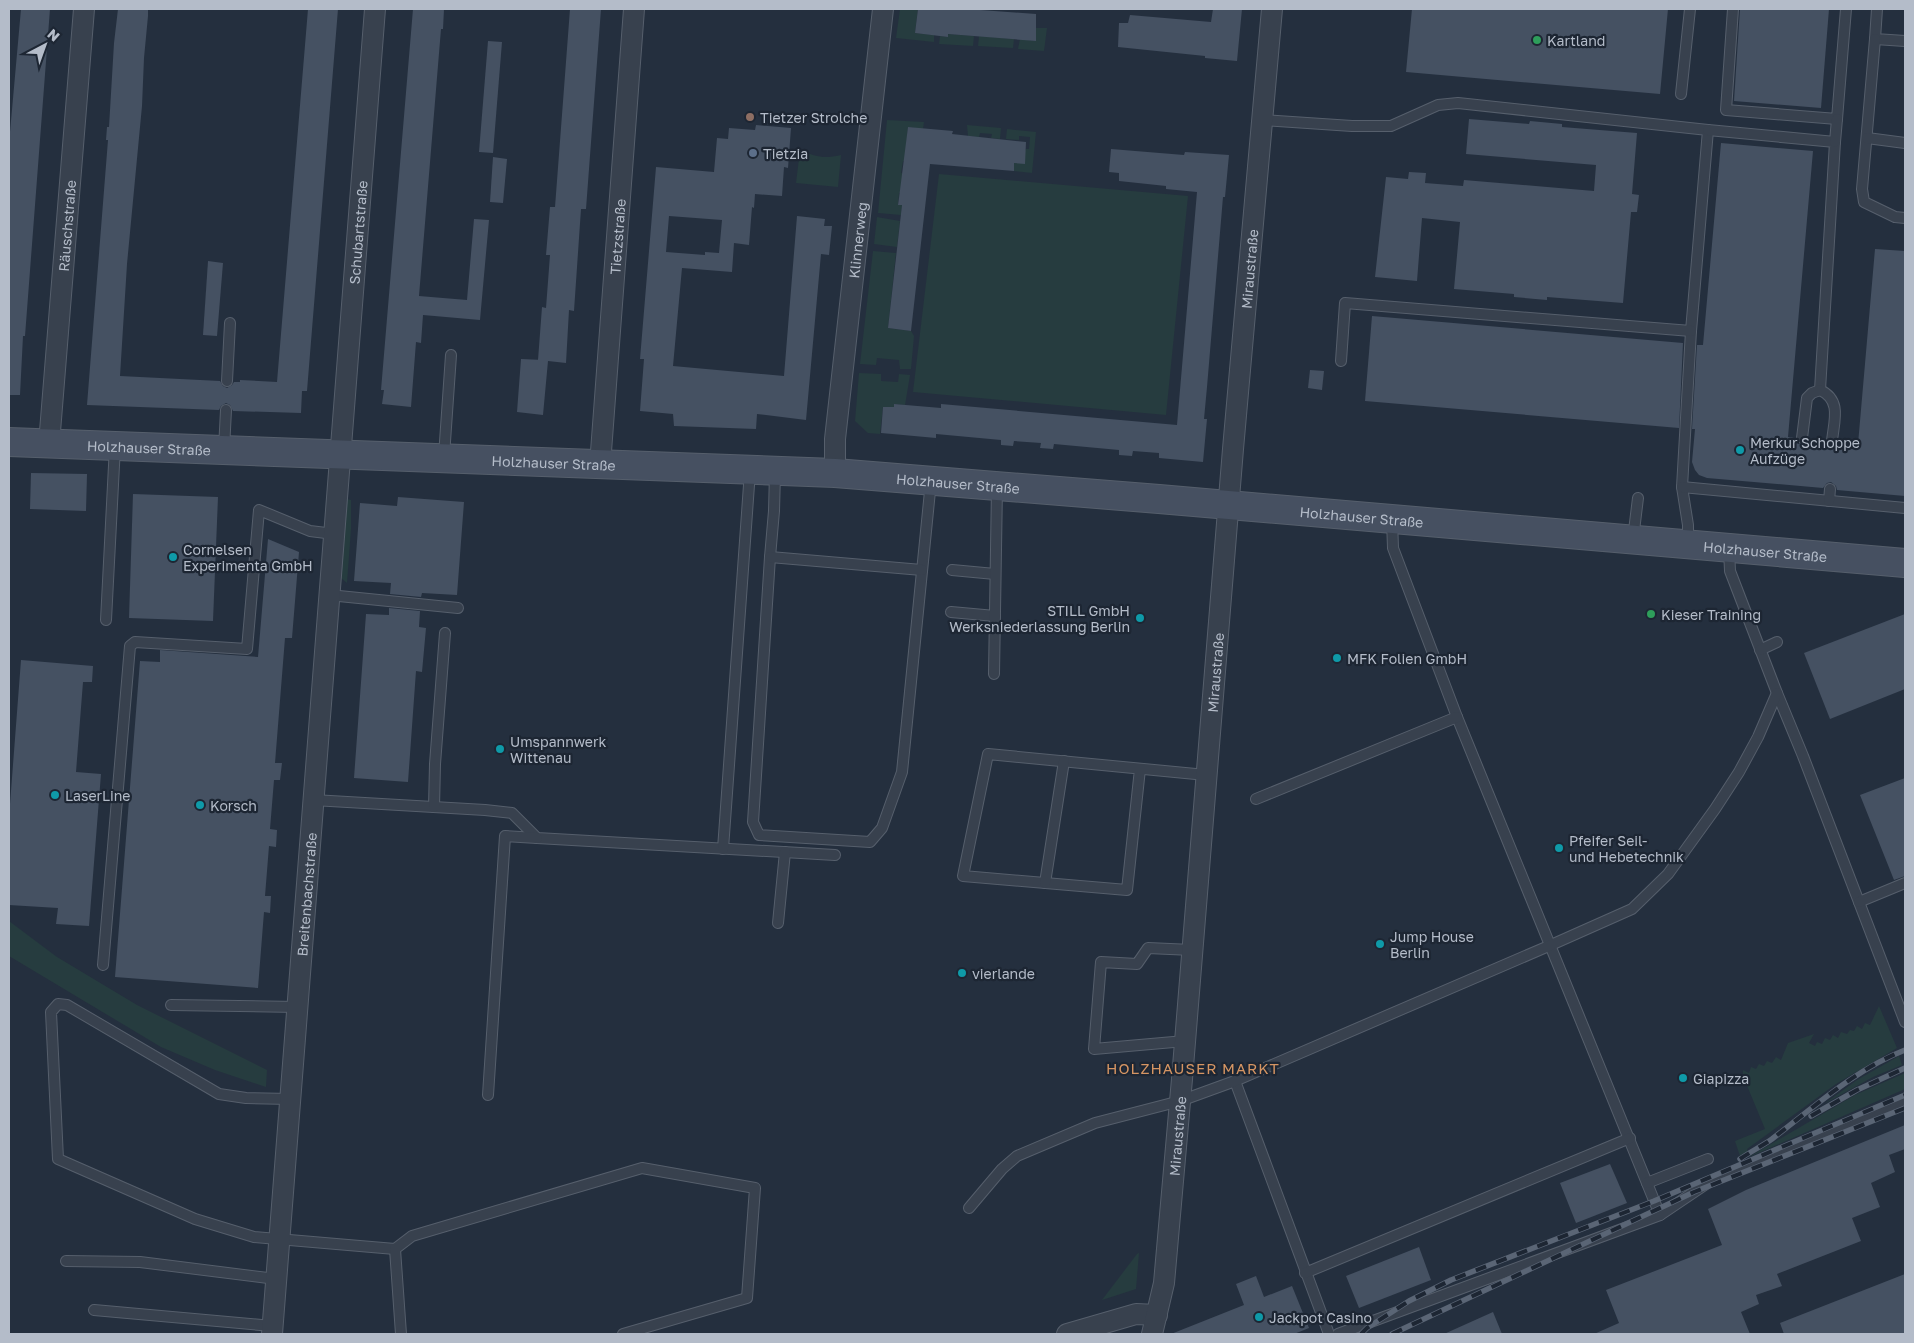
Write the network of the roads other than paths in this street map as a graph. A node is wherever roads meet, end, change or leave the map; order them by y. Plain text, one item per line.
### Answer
1 (84, 9) edge
2 (375, 9) edge
3 (634, 9) edge
4 (883, 9) edge
5 (1272, 9) edge
6 (1690, 9) edge
7 (1733, 9) edge
8 (1846, 9) edge
9 (1877, 9) edge
10 (1875, 40) junction
11 (1905, 41) edge
12 (1680, 94) dead end
13 (1836, 119) junction
14 (1263, 120) junction
15 (1708, 130) junction
16 (1867, 138) junction
17 (1835, 142) junction
18 (1905, 143) edge
19 (1905, 218) edge
20 (230, 323) dead end
21 (1691, 331) junction
22 (450, 355) dead end
23 (1341, 361) dead end
24 (227, 381) dead end
25 (1820, 390) junction
26 (226, 410) dead end
27 (1802, 438) dead end
28 (1832, 441) dead end
29 (9, 442) edge
30 (49, 444) junction
31 (115, 446) junction
32 (224, 450) junction
33 (340, 455) junction
34 (444, 459) junction
35 (600, 465) junction
36 (763, 471) junction
37 (835, 473) junction
38 (931, 480) junction
39 (998, 485) junction
40 (1799, 486) dead end
41 (1682, 487) junction
42 (1830, 489) dead end
43 (1638, 498) dead end
44 (1799, 498) junction
45 (1829, 500) junction
46 (1229, 505) junction
47 (1905, 508) edge
48 (1392, 519) junction
49 (334, 534) junction
50 (1633, 540) junction
51 (1688, 545) junction
52 (1729, 548) junction
53 (770, 557) junction
54 (1905, 563) edge
55 (922, 570) junction
56 (952, 570) dead end
57 (996, 574) junction
58 (329, 595) junction
59 (458, 608) dead end
60 (951, 612) dead end
61 (995, 616) junction
62 (106, 620) dead end
63 (445, 633) dead end
64 (1777, 642) dead end
65 (1760, 650) junction
66 (994, 674) dead end
67 (1777, 693) junction
68 (1457, 717) junction
69 (1064, 761) junction
70 (1140, 768) junction
71 (1206, 774) junction
72 (1256, 799) dead end
73 (313, 800) junction
74 (434, 806) junction
75 (537, 838) junction
76 (723, 849) junction
77 (785, 852) junction
78 (835, 855) dead end
79 (1045, 883) junction
80 (1905, 883) edge
81 (1859, 902) junction
82 (778, 923) dead end
83 (1551, 945) junction
84 (1192, 950) junction
85 (103, 965) dead end
86 (171, 1005) dead end
87 (297, 1007) junction
88 (1905, 1022) edge
89 (1185, 1041) junction
90 (1235, 1081) junction
91 (488, 1096) dead end
92 (290, 1099) junction
93 (1180, 1101) junction
94 (1905, 1101) edge
95 (1630, 1138) junction
96 (1708, 1159) dead end
97 (1647, 1183) junction
98 (969, 1208) dead end
99 (1660, 1215) junction
100 (279, 1241) junction
101 (395, 1249) junction
102 (66, 1261) dead end
103 (1305, 1273) junction
104 (276, 1279) junction
105 (94, 1310) dead end
106 (1157, 1314) junction
107 (272, 1330) edge
108 (401, 1334) edge
109 (623, 1334) edge
110 (1067, 1334) edge
111 (1152, 1334) edge
112 (1328, 1334) edge
113 (1338, 1334) edge

1 - 30 street, Räuschstraße
2 - 33 street, Schubartstraße
3 - 35 street, Tietzstraße
4 - 37 street, Klinnerweg
5 - 14 street, Miraustraße
6 - 12 lane
7 - 13 lane
8 - 13 lane
9 - 10 lane
10 - 11 lane
10 - 16 lane
13 - 17 lane
14 - 15 lane
14 - 46 street, Miraustraße
15 - 17 lane
15 - 21 lane
16 - 18 lane
16 - 19 lane
17 - 25 lane
20 - 24 lane
21 - 23 lane
21 - 41 lane
22 - 34 lane
25 - 27 lane
25 - 28 lane
26 - 32 lane
29 - 30 main road, Holzhauser Straße
30 - 31 main road, Holzhauser Straße
31 - 32 main road, Holzhauser Straße
31 - 62 lane
32 - 33 main road, Holzhauser Straße
33 - 34 main road, Holzhauser Straße
33 - 49 street, Breitenbachstraße
34 - 35 main road, Holzhauser Straße
35 - 36 main road, Holzhauser Straße
36 - 37 main road, Holzhauser Straße
36 - 53 lane
36 - 76 lane
37 - 38 main road, Holzhauser Straße
38 - 39 main road, Holzhauser Straße
38 - 55 lane
39 - 46 main road, Holzhauser Straße
39 - 57 lane
40 - 44 lane
41 - 44 lane
41 - 51 lane
42 - 45 lane
43 - 50 lane
44 - 45 lane
45 - 47 lane
46 - 48 main road, Holzhauser Straße
46 - 71 street, Miraustraße
48 - 50 main road, Holzhauser Straße
48 - 68 lane
49 - 58 street, Breitenbachstraße
49 - 85 lane
50 - 51 main road, Holzhauser Straße
51 - 52 main road, Holzhauser Straße
52 - 54 main road, Holzhauser Straße
52 - 65 lane
53 - 55 lane
53 - 55 lane
56 - 57 lane
57 - 61 lane
58 - 59 lane
58 - 73 street, Breitenbachstraße
60 - 61 lane
61 - 66 lane
63 - 74 lane
64 - 65 lane
65 - 67 lane
67 - 81 lane
67 - 83 lane
68 - 72 lane
68 - 83 lane
69 - 70 lane
69 - 79 lane
69 - 79 lane
70 - 71 lane
70 - 79 lane
71 - 84 street, Miraustraße
73 - 74 lane
73 - 87 street, Breitenbachstraße
74 - 75 lane
75 - 76 lane
75 - 91 lane
76 - 77 lane
77 - 78 lane
77 - 82 lane
80 - 81 lane
81 - 88 lane
83 - 90 lane
83 - 95 lane
84 - 89 street, Miraustraße
84 - 89 lane
86 - 87 lane
87 - 92 street, Breitenbachstraße
89 - 93 street, Miraustraße
90 - 93 lane
90 - 103 lane
92 - 100 street, Breitenbachstraße
92 - 100 lane
93 - 98 lane
93 - 106 street, Miraustraße
94 - 99 lane
95 - 97 lane
95 - 103 lane
96 - 97 lane
97 - 99 lane
99 - 113 lane
100 - 101 lane
100 - 104 street, Breitenbachstraße
101 - 108 lane
101 - 109 lane
102 - 104 lane
103 - 112 lane
104 - 107 street, Breitenbachstraße
105 - 107 lane
106 - 110 street
106 - 111 street, Miraustraße

